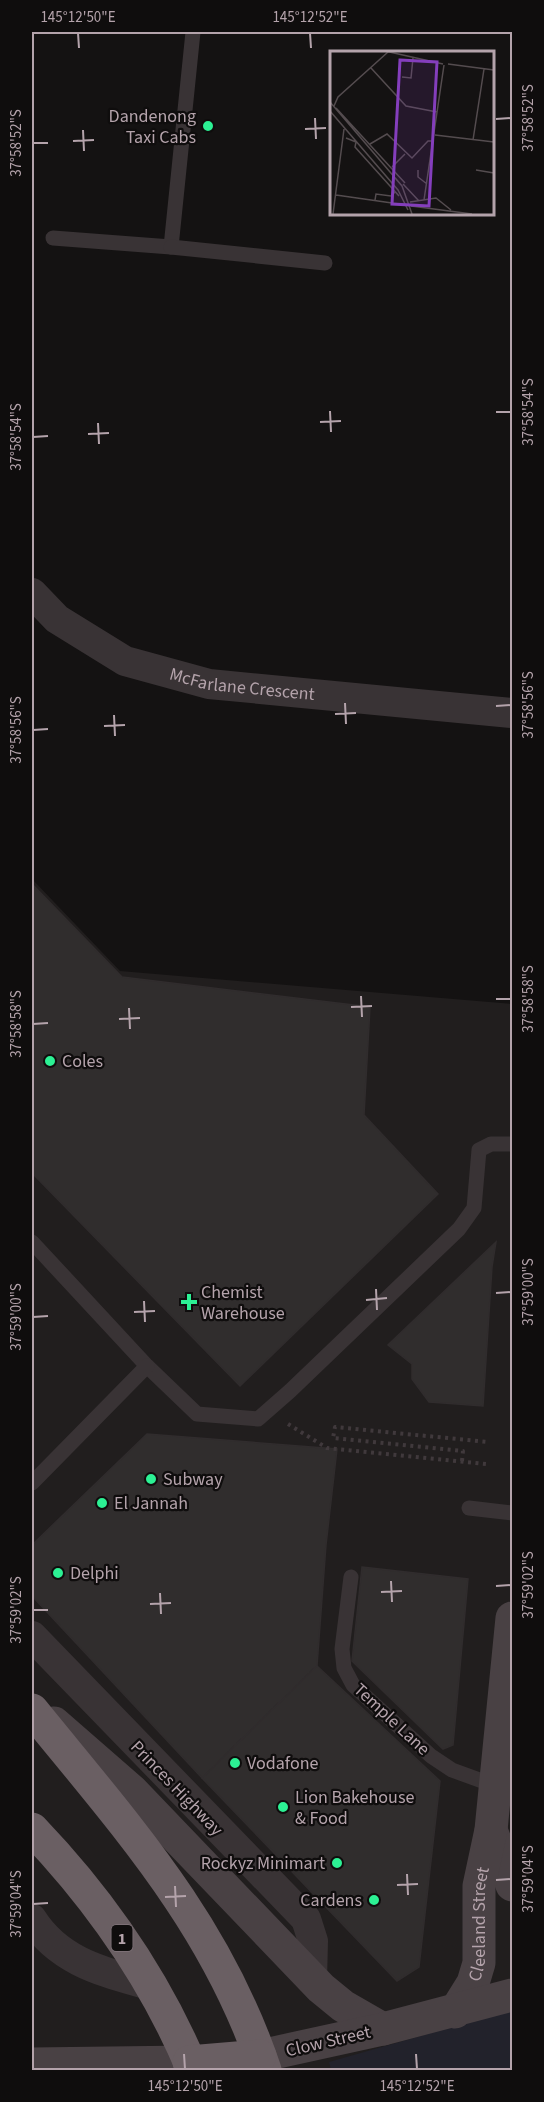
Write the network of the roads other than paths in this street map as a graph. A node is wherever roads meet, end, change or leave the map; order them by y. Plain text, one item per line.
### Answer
1 (193, 32) edge
2 (53, 238) dead end
3 (171, 248) junction
4 (325, 263) dead end
5 (32, 593) edge
6 (513, 713) edge
7 (513, 1144) edge
8 (32, 1242) edge
9 (147, 1366) junction
10 (32, 1483) edge
11 (469, 1508) dead end
12 (513, 1514) edge
13 (351, 1578) dead end
14 (513, 1618) edge
15 (32, 1636) edge
16 (32, 1705) edge
17 (32, 1710) edge
18 (496, 1786) junction
19 (32, 1829) edge
20 (491, 1830) junction
21 (513, 1885) edge
22 (33, 1923) edge
23 (312, 1980) junction
24 (152, 1986) junction
25 (513, 1995) edge
26 (455, 2012) junction
27 (383, 2029) junction
28 (262, 2063) edge
29 (32, 2064) edge
30 (191, 2066) edge

1 - 3 lane
2 - 3 lane
3 - 4 lane
5 - 6 street, McFarlane Crescent
7 - 9 lane
8 - 9 lane
9 - 10 lane
11 - 12 lane
13 - 18 lane, Temple Lane
14 - 18 main road, Cleeland Street
15 - 23 street, Princes Highway
16 - 23 main road
17 - 28 highway
18 - 20 main road, Cleeland Street
19 - 24 highway, 1
20 - 21 main road, Cleeland Street
20 - 26 main road, Cleeland Street
22 - 24 street
23 - 27 main road
24 - 30 highway, 1
25 - 26 main road, Clow Street
26 - 27 main road, Clow Street
27 - 28 main road, Clow Street
28 - 30 highway, Clow Street
29 - 30 main road, Clow Street

